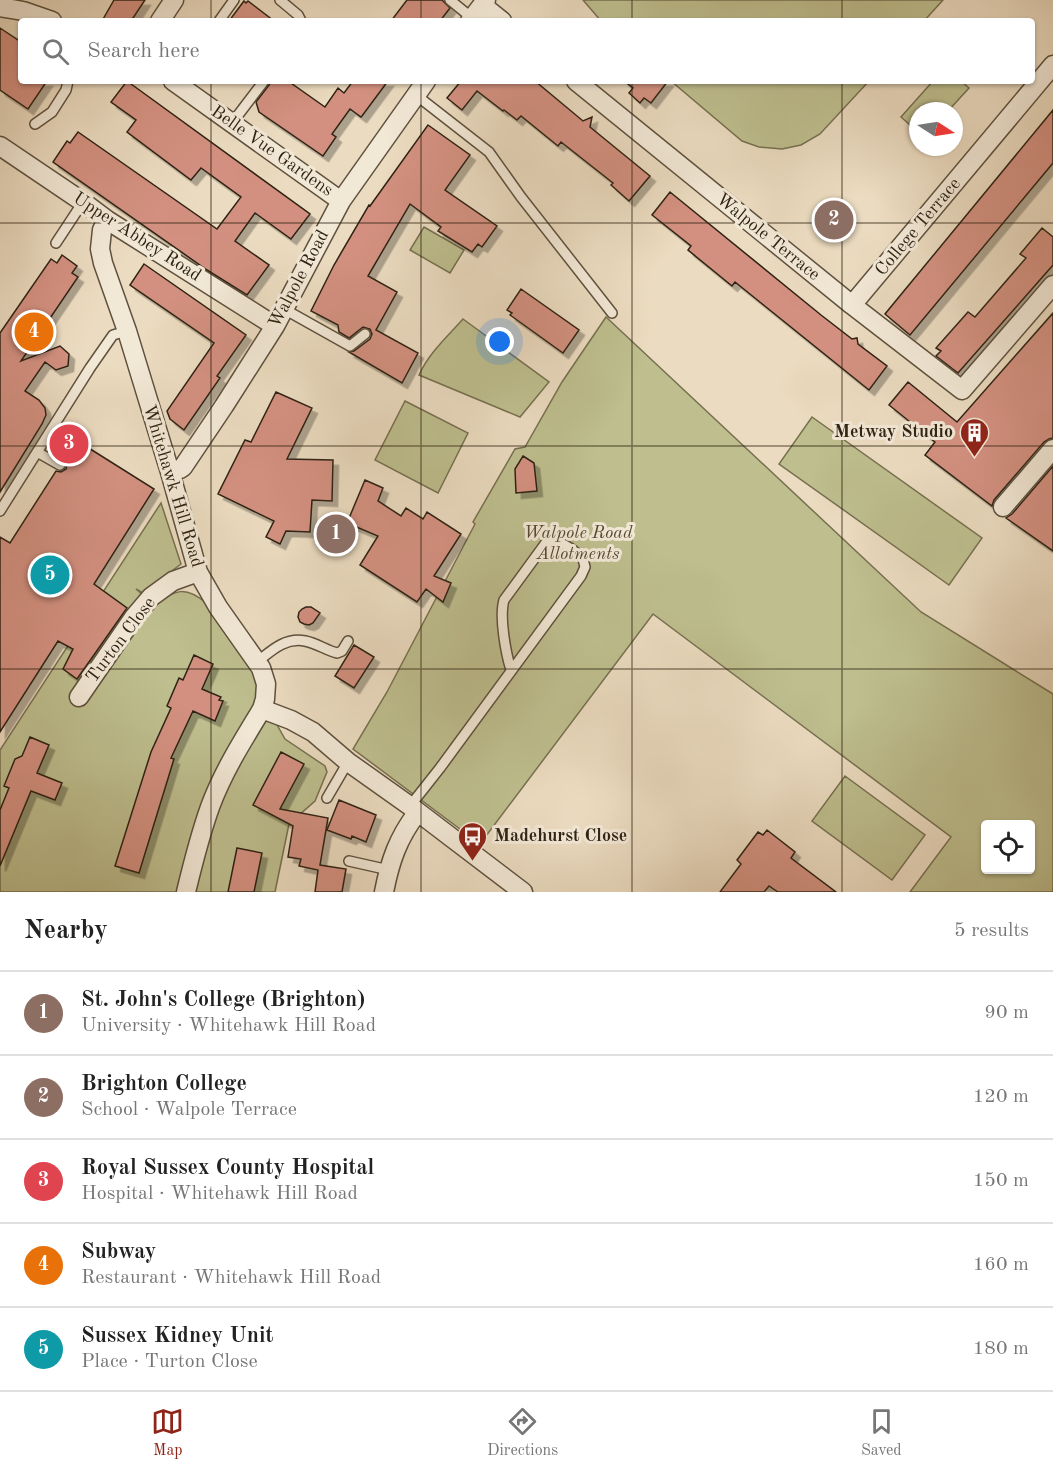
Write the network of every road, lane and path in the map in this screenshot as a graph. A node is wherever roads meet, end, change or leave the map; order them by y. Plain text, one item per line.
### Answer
1 (174, 0) edge
2 (234, 0) edge
3 (280, 0) edge
4 (450, 0) edge
5 (0, 7) edge
6 (477, 11) edge
7 (43, 18) edge
8 (162, 18) edge
9 (221, 18) edge
10 (299, 18) edge
11 (494, 18) edge
12 (1053, 65) edge
13 (67, 84) edge
14 (178, 84) edge
15 (262, 84) edge
16 (580, 84) edge
17 (421, 88) edge
18 (232, 123) junction
19 (35, 124) dead end
20 (0, 146) edge
21 (341, 201) junction
22 (83, 202) junction
23 (107, 220) junction
24 (56, 243) dead end
25 (1053, 285) edge
26 (852, 305) junction
27 (284, 309) junction
28 (612, 313) dead end
29 (274, 326) junction
30 (127, 331) junction
31 (365, 334) dead end
32 (78, 388) junction
33 (87, 395) dead end
34 (1053, 449) edge
35 (37, 452) junction
36 (60, 465) dead end
37 (170, 472) junction
38 (1003, 507) dead end
39 (0, 511) edge
40 (198, 572) junction
41 (348, 641) dead end
42 (257, 662) junction
43 (512, 670) junction
44 (79, 697) dead end
45 (262, 709) junction
46 (348, 762) junction
47 (327, 798) dead end
48 (414, 810) junction
49 (349, 861) dead end
50 (389, 870) junction
51 (186, 892) edge
52 (384, 892) edge
53 (523, 892) edge

1 - 8 street
2 - 9 lane
3 - 10 lane
4 - 6 lane
5 - 7 street
6 - 11 street
12 - 26 street, College Terrace
13 - 19 lane
14 - 18 street, Belle Vue Gardens
15 - 18 lane
16 - 26 street, Walpole Terrace
17 - 21 street, Walpole Road
17 - 28 lane
18 - 21 street, Belle Vue Gardens
20 - 22 street, Upper Abbey Road
21 - 27 street, Walpole Road
22 - 23 street, Upper Abbey Road
22 - 24 lane
23 - 29 street, Upper Abbey Road
23 - 30 street, Whitehawk Hill Road
25 - 26 street, Walpole Terrace
27 - 29 street, Walpole Road
27 - 31 lane
29 - 37 street, Walpole Road
30 - 32 lane
30 - 37 street, Whitehawk Hill Road
32 - 33 lane
32 - 35 lane
34 - 38 street
35 - 36 lane
35 - 39 lane
37 - 40 street, Whitehawk Hill Road
40 - 42 street, Whitehawk Hill Road
40 - 44 street, Turton Close
41 - 42 lane
42 - 45 street, Whitehawk Hill Road
43 - 43 lane
43 - 48 lane
45 - 46 street
45 - 51 street
46 - 47 lane
46 - 48 street
48 - 50 street
48 - 53 street
49 - 50 lane
50 - 52 street

